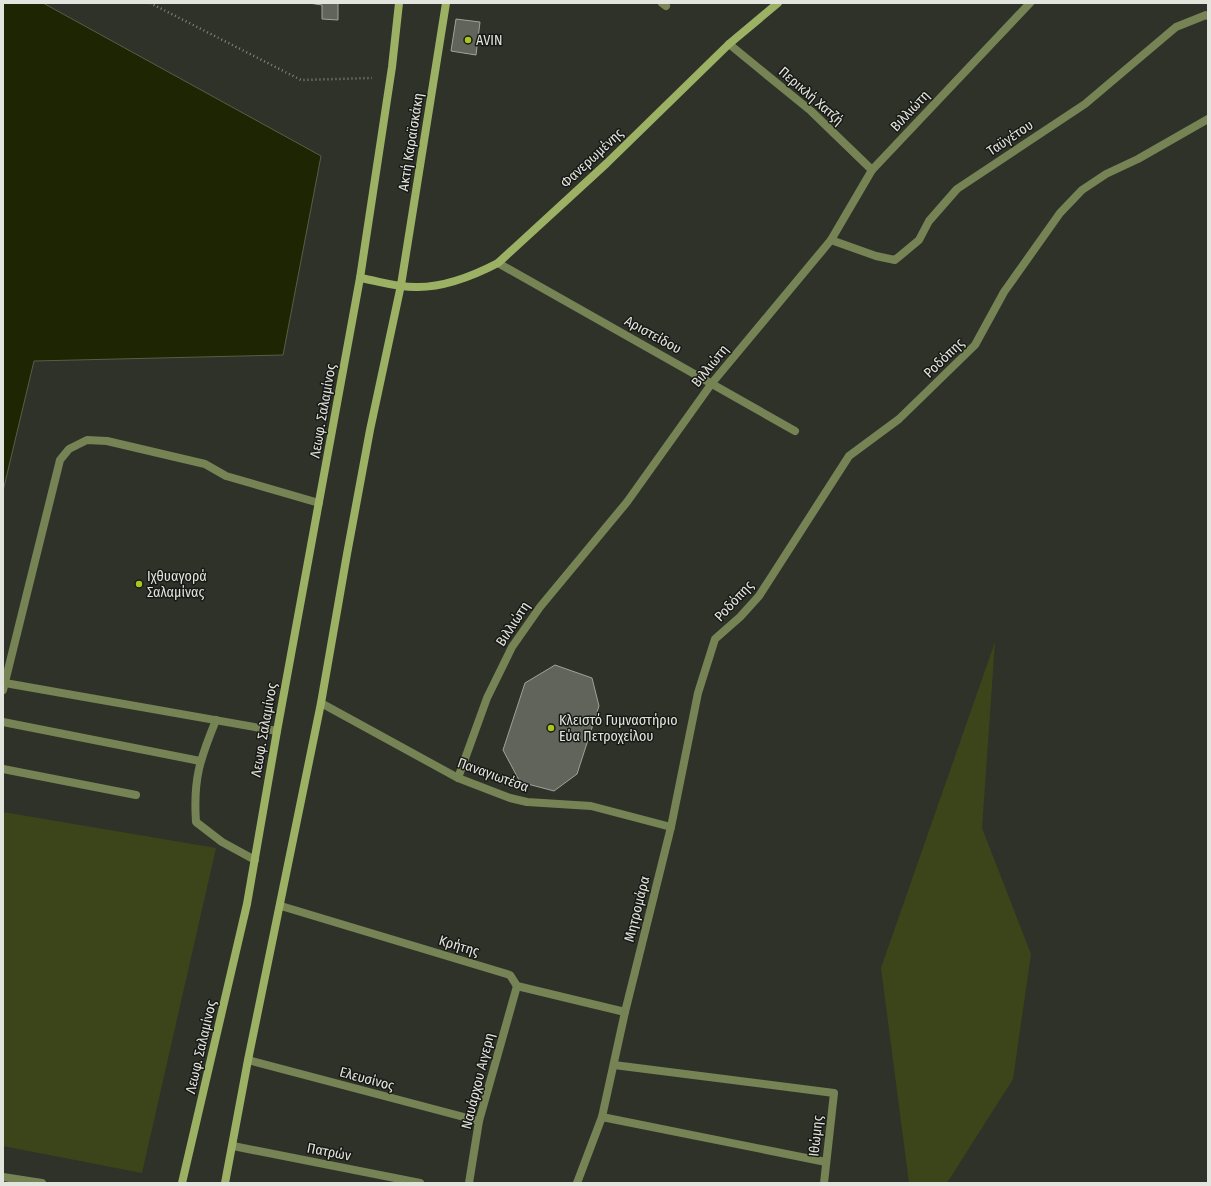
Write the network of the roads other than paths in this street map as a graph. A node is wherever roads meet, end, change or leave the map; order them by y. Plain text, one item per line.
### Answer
1 (399, 3) edge
2 (446, 3) edge
3 (778, 3) edge
4 (1030, 3) edge
5 (1208, 16) edge
6 (729, 44) junction
7 (1208, 119) edge
8 (872, 170) junction
9 (831, 240) junction
10 (498, 263) junction
11 (360, 278) junction
12 (401, 285) junction
13 (712, 383) junction
14 (795, 431) dead end
15 (319, 503) junction
16 (715, 639) joint
17 (4, 686) edge
18 (321, 703) junction
19 (216, 720) junction
20 (3, 722) edge
21 (277, 731) junction
22 (200, 761) junction
23 (3, 769) edge
24 (458, 778) junction
25 (136, 795) dead end
26 (671, 827) junction
27 (255, 860) junction
28 (281, 906) junction
29 (516, 986) junction
30 (625, 1012) junction
31 (248, 1060) junction
32 (614, 1065) junction
33 (602, 1118) junction
34 (480, 1121) junction
35 (233, 1146) junction
36 (826, 1162) junction
37 (3, 1177) edge
38 (42, 1183) edge
39 (182, 1183) edge
40 (226, 1183) edge
41 (420, 1183) edge
42 (469, 1183) edge
43 (577, 1183) edge
44 (824, 1183) edge

1 - 11 main road
2 - 12 main road, Ακτή Καραϊσκάκη
3 - 6 main road, Φανερωμένης
4 - 8 street, Βιλλιώτη
5 - 9 street, Ταϋγέτου
6 - 8 street, Περικλή Χατζή
6 - 10 main road, Φανερωμένης
7 - 16 street, Ροδόπης
8 - 9 street, Βιλλιώτη
9 - 13 street, Βιλλιώτη
10 - 12 main road, Φανερωμένης
10 - 13 street, Αριστείδου
11 - 12 main road, Φανερωμένης
11 - 15 main road, Λεωφ. Σαλαμίνος
12 - 18 main road
13 - 14 street, Αριστείδου
13 - 24 street, Βιλλιώτη
15 - 17 street
15 - 21 main road, Λεωφ. Σαλαμίνος
16 - 26 street, Μητρομάρα
17 - 19 street
18 - 24 street, Παναγιωτέσα
18 - 28 main road
19 - 21 street
19 - 22 street
20 - 22 street
21 - 27 main road, Λεωφ. Σαλαμίνος
22 - 27 street
23 - 25 street
24 - 26 street, Παναγιωτέσα
26 - 30 street, Μητρομάρα
27 - 39 main road, Λεωφ. Σαλαμίνος
28 - 29 street, Κρήτης
28 - 31 main road
29 - 30 street
29 - 34 street, Ναυάρχου Αιγερη
30 - 32 street, Μητρομάρα
31 - 34 street, Ελευσίνος
31 - 35 main road
32 - 33 street, Μητρομάρα
32 - 36 street, Ιθώμης
33 - 36 street
33 - 43 street, Μητρομάρα
34 - 42 street, Ναυάρχου Αιγερη
35 - 40 main road
35 - 41 street, Πατρών
36 - 44 street, Ιθώμης
37 - 38 street

